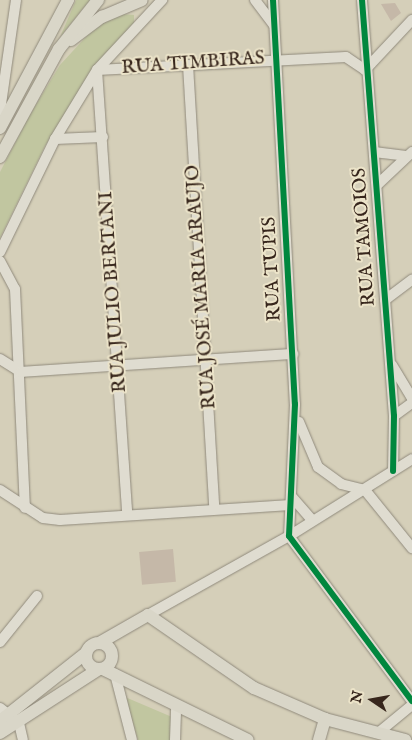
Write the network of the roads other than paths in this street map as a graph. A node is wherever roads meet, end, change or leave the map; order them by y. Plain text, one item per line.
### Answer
1 (68, 0) edge
2 (98, 0) edge
3 (142, 0) edge
4 (162, 0) edge
5 (255, 0) edge
6 (273, 0) edge
7 (362, 0) edge
8 (16, 1) edge
9 (412, 20) edge
10 (274, 25) junction
11 (59, 49) junction
12 (276, 58) junction
13 (188, 65) junction
14 (97, 70) junction
15 (365, 70) junction
16 (0, 111) edge
17 (0, 128) edge
18 (103, 137) junction
19 (55, 138) junction
20 (374, 152) junction
21 (409, 154) edge
22 (0, 157) edge
23 (377, 185) junction
24 (0, 252) edge
25 (0, 261) edge
26 (412, 280) edge
27 (385, 300) junction
28 (293, 354) junction
29 (0, 359) edge
30 (390, 360) junction
31 (207, 361) junction
32 (121, 366) junction
33 (21, 372) junction
34 (412, 398) edge
35 (412, 403) edge
36 (296, 404) junction
37 (394, 416) junction
38 (294, 450) junction
39 (308, 452) junction
40 (412, 459) edge
41 (393, 471) junction
42 (0, 490) edge
43 (365, 490) junction
44 (291, 501) junction
45 (25, 508) junction
46 (214, 508) junction
47 (127, 514) junction
48 (312, 520) junction
49 (289, 536) junction
50 (412, 548) edge
51 (37, 596) dead end
52 (148, 615) junction
53 (123, 629) junction
54 (0, 642) edge
55 (101, 642) junction
56 (86, 653) junction
57 (112, 657) junction
58 (106, 671) junction
59 (136, 683) junction
60 (412, 703) edge
61 (176, 705) junction
62 (2, 714) edge
63 (325, 718) junction
64 (19, 723) junction
65 (0, 733) edge
66 (378, 733) junction
67 (23, 740) edge
68 (132, 740) edge
69 (175, 740) edge
70 (248, 740) edge
71 (319, 740) edge
72 (405, 740) edge

1 - 17 main road
2 - 11 main road
3 - 11 main road
4 - 14 street
5 - 10 street
6 - 10 street, RUA TUPIS
7 - 15 street, RUA TAMOIOS
8 - 16 street
9 - 15 street
10 - 12 street, RUA TUPIS
11 - 22 main road
12 - 13 street, RUA TIMBIRAS
12 - 15 street, RUA TIMBIRAS
12 - 28 street, RUA TUPIS
13 - 14 street, RUA TIMBIRAS
13 - 31 street, RUA JOSÉ MARIA ARAUJO
14 - 18 street, RUA JULIO BERTANI
14 - 19 street
15 - 20 street, RUA TAMOIOS
18 - 19 street
18 - 32 street, RUA JULIO BERTANI
19 - 24 street
20 - 21 street
20 - 23 street, RUA TAMOIOS
21 - 23 street
23 - 27 street, RUA TAMOIOS
25 - 33 street
26 - 27 street
27 - 30 street, RUA TAMOIOS
28 - 31 street
28 - 36 street, RUA TUPIS
29 - 33 street
30 - 34 street, RUA TAMOIOS
30 - 37 street, RUA TAMOIOS
31 - 32 street
31 - 46 street, RUA JOSÉ MARIA ARAUJO
32 - 33 street
32 - 47 street, RUA JULIO BERTANI
33 - 45 street
35 - 37 street
36 - 38 street, RUA TUPIS
36 - 39 street, RUA TUPIS
37 - 41 street, RUA TAMOIOS
38 - 39 street
38 - 44 street, RUA TUPIS
39 - 43 street, RUA TUPIS
40 - 41 street
41 - 43 street
42 - 45 street
43 - 48 street
43 - 50 street
44 - 46 street
44 - 48 street
44 - 49 street, RUA TUPIS
45 - 47 street
46 - 47 street
48 - 49 street
49 - 52 street
49 - 60 street
51 - 54 street
52 - 53 main road
52 - 63 main road
53 - 55 main road
53 - 57 main road
55 - 56 main road
55 - 57 main road
56 - 58 main road
56 - 62 main road
57 - 58 main road
57 - 59 main road
58 - 59 main road
58 - 64 main road
58 - 68 street
59 - 61 main road
60 - 66 street
61 - 69 street
61 - 70 main road
62 - 64 street
63 - 66 main road
63 - 71 main road
64 - 65 main road
64 - 67 street
66 - 72 main road

